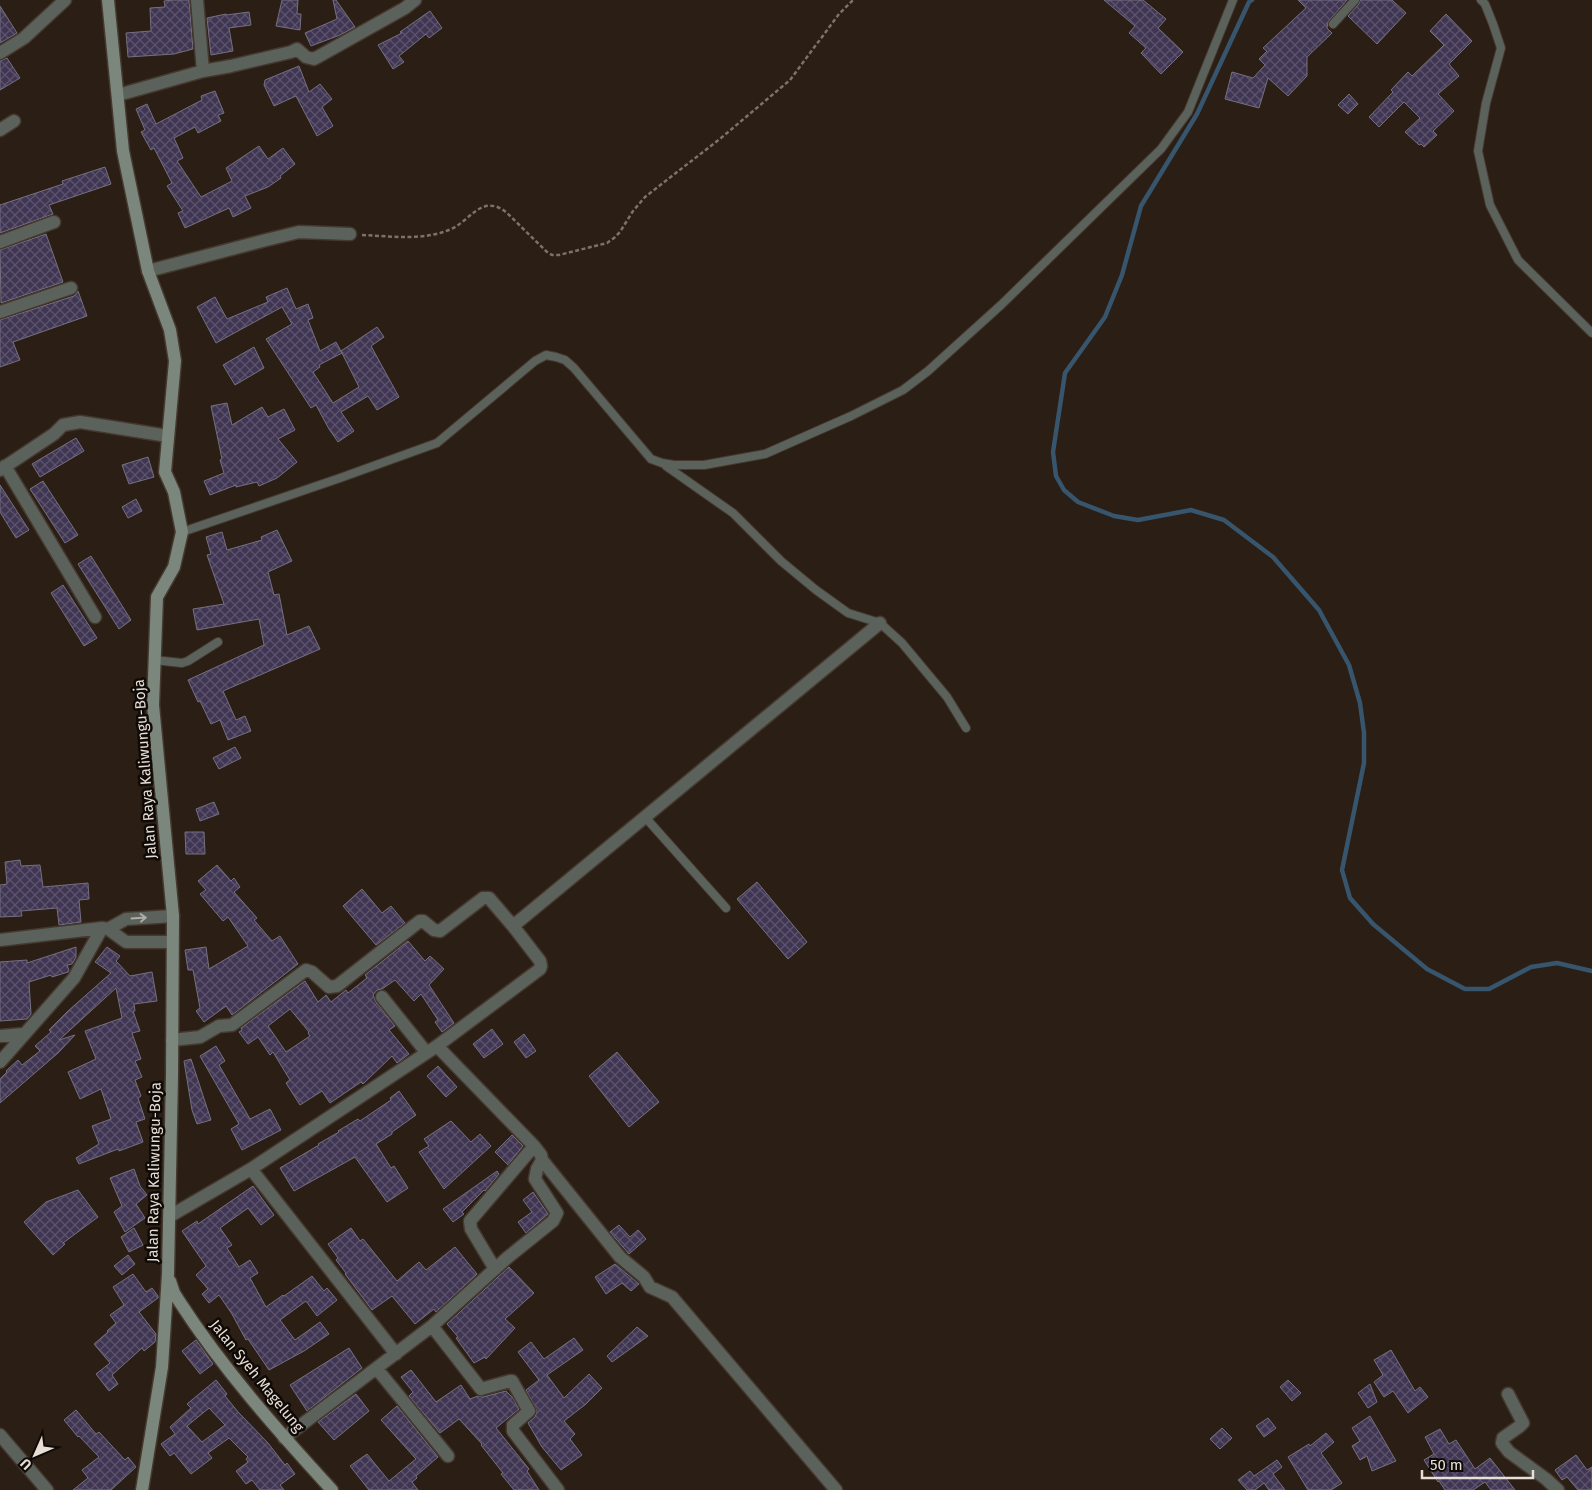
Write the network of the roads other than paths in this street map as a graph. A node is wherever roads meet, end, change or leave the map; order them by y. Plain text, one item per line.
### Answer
1 (65, 0) edge
2 (108, 0) edge
3 (197, 0) edge
4 (415, 0) edge
5 (1233, 0) edge
6 (1355, 0) edge
7 (1481, 0) edge
8 (1333, 24) dead end
9 (0, 53) edge
10 (203, 71) junction
11 (118, 95) junction
12 (14, 121) dead end
13 (0, 130) edge
14 (54, 222) dead end
15 (350, 234) road end
16 (0, 242) edge
17 (148, 271) junction
18 (71, 288) dead end
19 (0, 312) edge
20 (1592, 333) edge
21 (168, 436) junction
22 (662, 463) junction
23 (3, 468) edge
24 (182, 532) junction
25 (96, 617) dead end
26 (880, 623) junction
27 (218, 642) dead end
28 (154, 660) junction
29 (966, 728) dead end
30 (646, 817) junction
31 (726, 908) dead end
32 (173, 916) junction
33 (513, 926) junction
34 (105, 929) junction
35 (0, 940) edge
36 (172, 942) junction
37 (382, 997) dead end
38 (23, 1034) junction
39 (0, 1036) edge
40 (172, 1040) junction
41 (431, 1049) junction
42 (0, 1062) edge
43 (534, 1146) junction
44 (542, 1160) junction
45 (251, 1169) junction
46 (170, 1216) junction
47 (495, 1269) junction
48 (168, 1274) junction
49 (432, 1326) junction
50 (396, 1354) junction
51 (377, 1369) junction
52 (1508, 1394) dead end
53 (0, 1435) edge
54 (284, 1438) junction
55 (448, 1456) dead end
56 (47, 1490) edge
57 (142, 1490) edge
58 (332, 1490) edge
59 (558, 1490) edge
60 (836, 1490) edge
61 (1558, 1490) edge

1 - 9 street
2 - 11 main road, Jalan Raya Kaliwungu-Boja
3 - 10 street
4 - 10 street
5 - 22 lane
6 - 8 lane
7 - 20 lane
10 - 11 street
11 - 17 main road, Jalan Raya Kaliwungu-Boja
12 - 13 street
14 - 16 street
15 - 17 street
17 - 21 main road, Jalan Raya Kaliwungu-Boja
18 - 19 street
21 - 23 street
21 - 24 main road, Jalan Raya Kaliwungu-Boja
22 - 24 lane
22 - 26 lane
23 - 25 street
24 - 28 main road, Jalan Raya Kaliwungu-Boja
26 - 29 lane
26 - 30 street
27 - 28 lane
28 - 32 main road, Jalan Raya Kaliwungu-Boja
30 - 31 lane
30 - 33 street
34 -> 32 street
32 - 36 main road, Jalan Raya Kaliwungu-Boja
33 - 40 street
33 - 41 street
34 - 35 street
34 - 36 street
34 - 38 street
36 - 40 main road, Jalan Raya Kaliwungu-Boja
37 - 41 street
38 - 39 street
38 - 42 street
40 - 46 main road, Jalan Raya Kaliwungu-Boja
41 - 43 street
41 - 45 street
43 - 44 street
43 - 47 street
44 - 47 street
44 - 60 street
45 - 46 street
45 - 50 street
46 - 48 main road, Jalan Raya Kaliwungu-Boja
47 - 49 street
48 - 54 main road, Jalan Syeh Magelung
48 - 57 main road, Jalan Raya Kaliwungu-Boja
49 - 50 street
49 - 59 street
50 - 51 street
51 - 54 street
51 - 55 street
52 - 61 street
53 - 56 street
54 - 58 main road, Jalan Syeh Magelung

